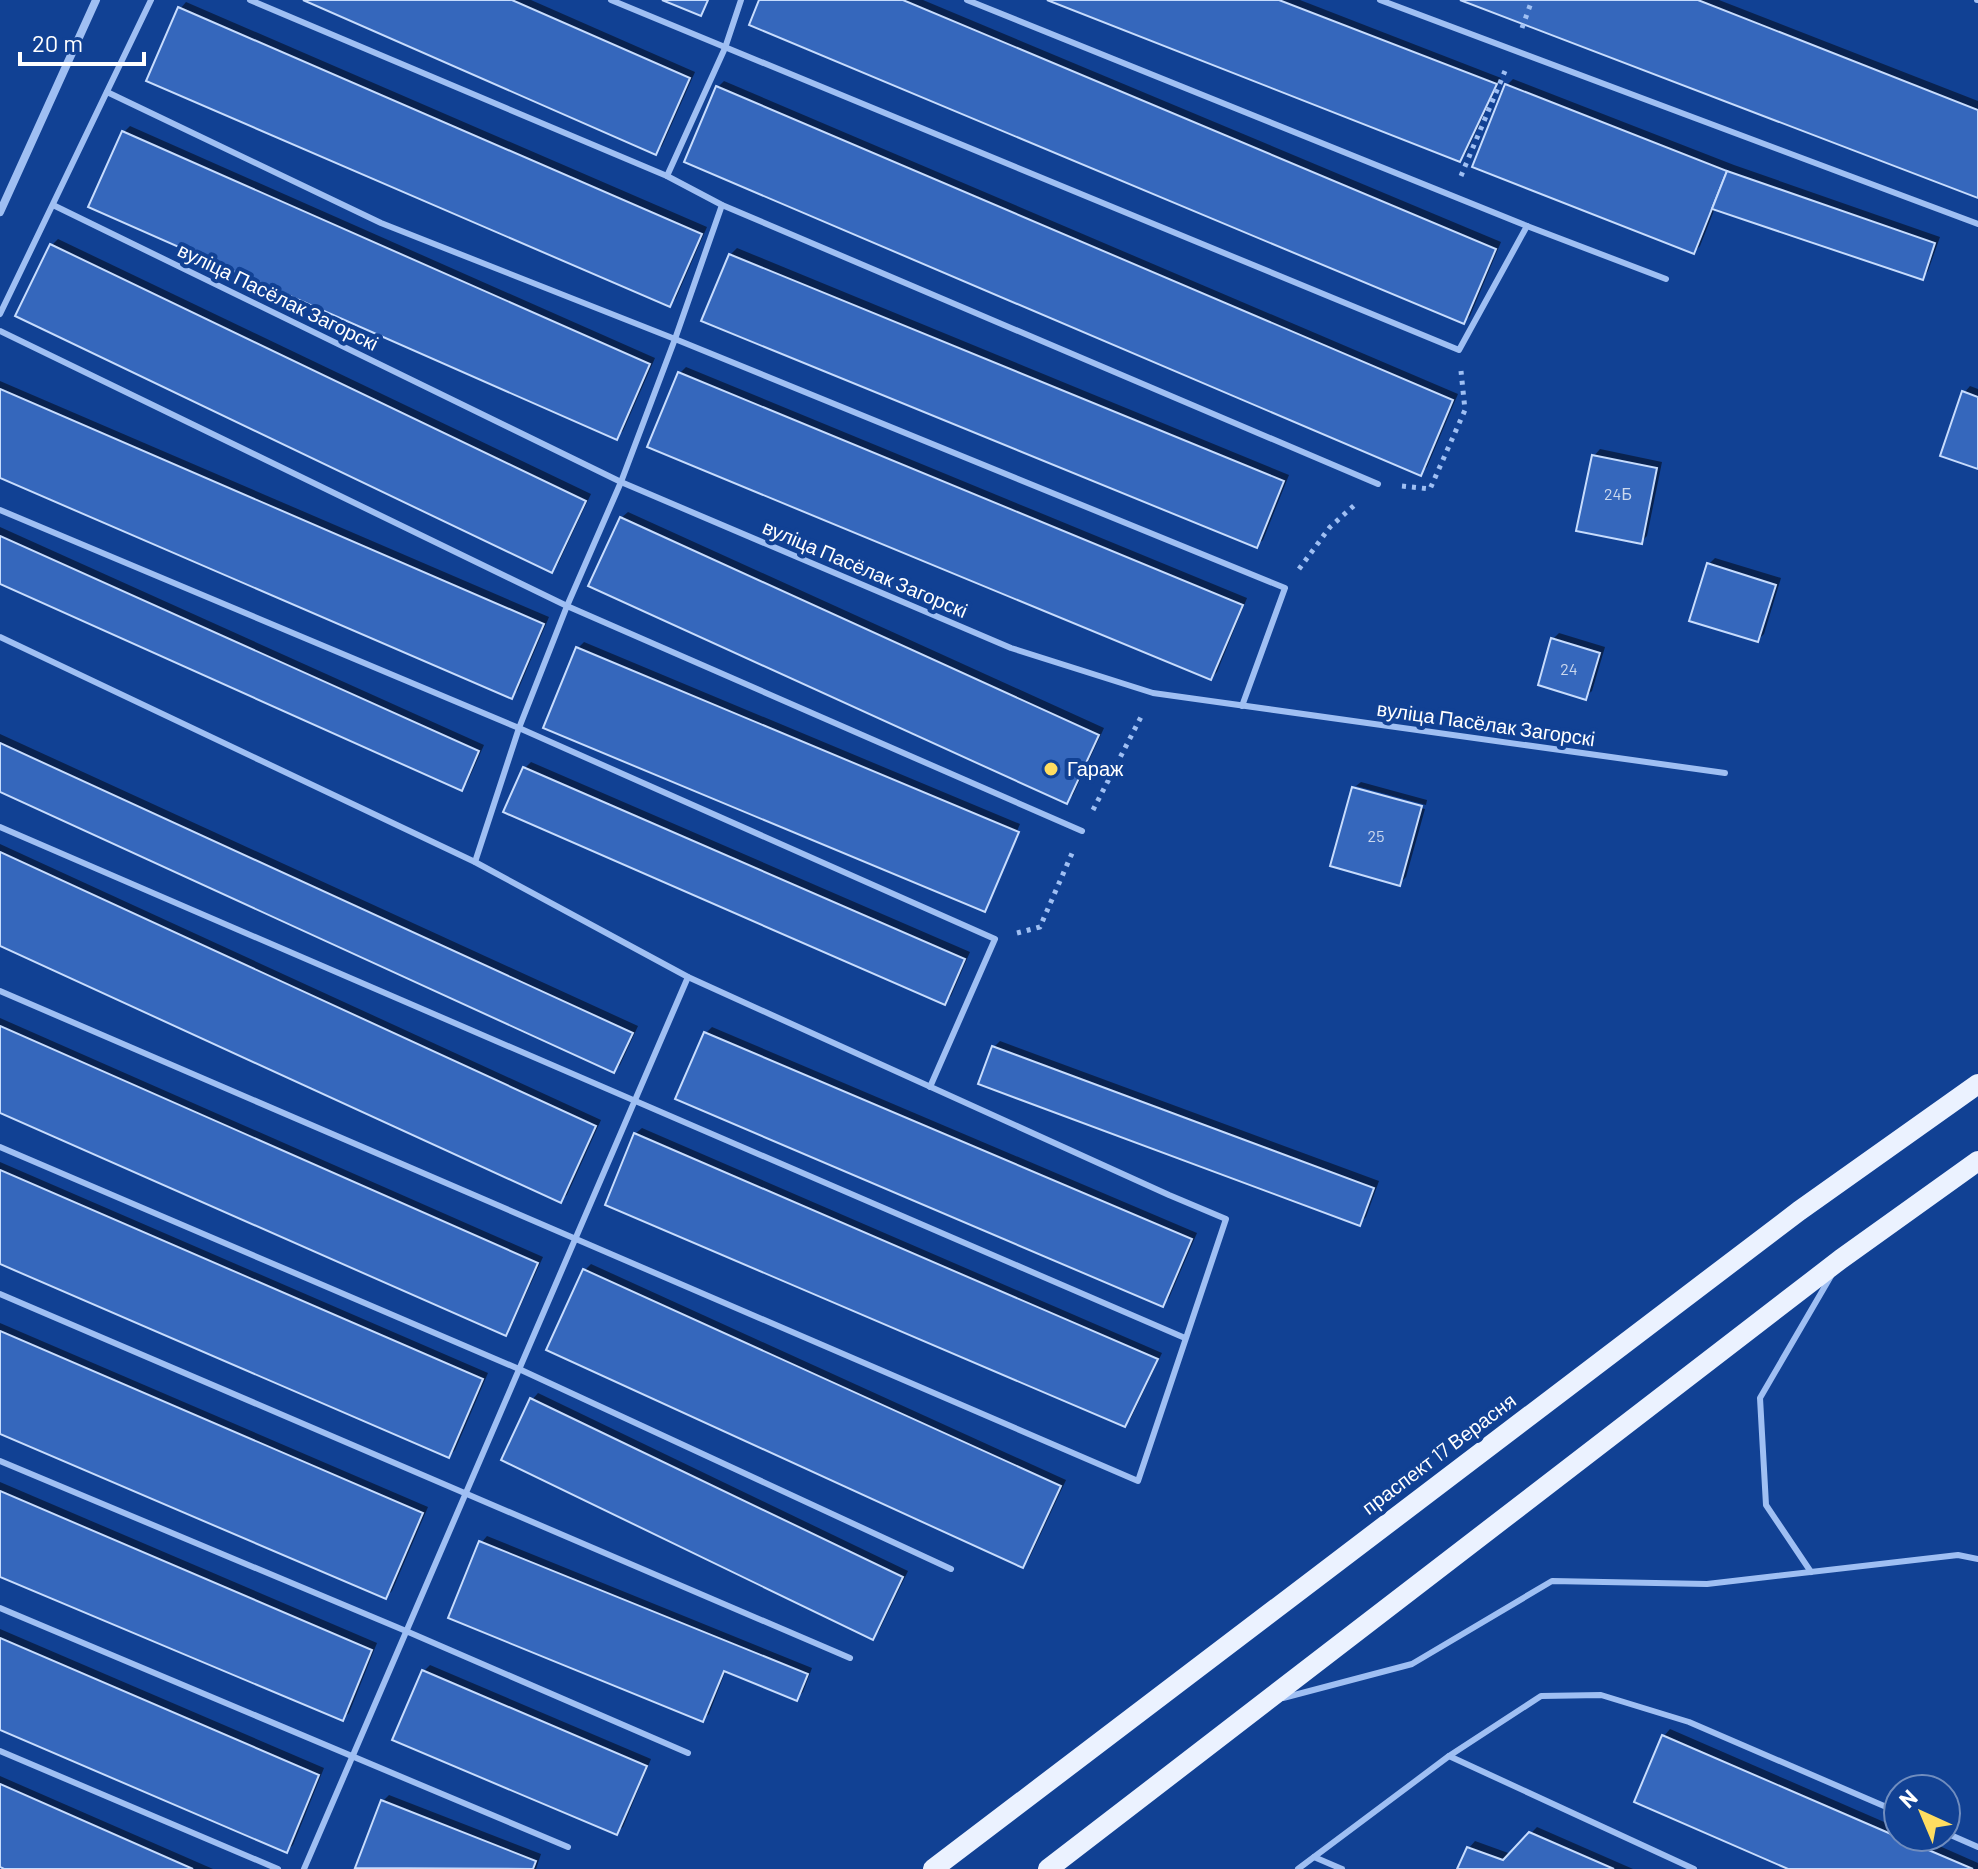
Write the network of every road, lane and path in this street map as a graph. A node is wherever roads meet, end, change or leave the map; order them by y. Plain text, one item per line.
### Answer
1 (96, 0) edge
2 (151, 0) edge
3 (250, 0) edge
4 (611, 0) edge
5 (741, 0) edge
6 (967, 0) edge
7 (1380, 0) edge
8 (1532, 0) edge
9 (725, 48) junction
10 (1514, 50) junction
11 (107, 92) junction
12 (667, 176) junction
13 (1452, 195) junction
14 (53, 205) junction
15 (722, 205) junction
16 (0, 212) edge
17 (1978, 224) edge
18 (1527, 226) junction
19 (1666, 279) dead end
20 (0, 314) edge
21 (0, 331) edge
22 (675, 339) junction
23 (621, 482) junction
24 (1378, 484) dead end
25 (0, 510) edge
26 (567, 606) junction
27 (0, 637) edge
28 (1242, 706) junction
29 (519, 728) junction
30 (1725, 773) dead end
31 (0, 827) edge
32 (1082, 831) dead end
33 (475, 862) junction
34 (688, 977) junction
35 (0, 991) edge
36 (1978, 1084) edge
37 (930, 1087) junction
38 (635, 1100) junction
39 (0, 1147) edge
40 (1978, 1161) edge
41 (575, 1240) junction
42 (1841, 1259) junction
43 (0, 1294) edge
44 (1185, 1338) junction
45 (519, 1369) junction
46 (0, 1461) edge
47 (465, 1494) junction
48 (1978, 1559) edge
49 (951, 1569) dead end
50 (1811, 1572) junction
51 (0, 1608) edge
52 (406, 1631) junction
53 (850, 1658) dead end
54 (1262, 1704) junction
55 (0, 1751) edge
56 (688, 1753) dead end
57 (353, 1755) junction
58 (1449, 1756) junction
59 (1882, 1805) edge
60 (568, 1847) dead end
61 (1314, 1857) junction
62 (278, 1869) edge
63 (304, 1869) edge
64 (933, 1869) edge
65 (1048, 1869) edge
66 (1298, 1869) edge
67 (1342, 1869) edge
68 (1694, 1869) edge

1 - 16 street
2 - 11 lane
3 - 12 lane
4 - 9 lane
5 - 9 lane
6 - 13 lane
7 - 10 lane
8 - 10 path
9 - 12 lane
9 - 18 lane
10 - 13 path
10 - 17 lane
11 - 14 lane
11 - 22 lane
12 - 15 lane
13 - 18 lane
14 - 20 lane
14 - 23 lane, вуліца Пасёлак Загорскі
15 - 22 lane
15 - 24 lane
18 - 19 lane
21 - 26 lane
22 - 23 lane
22 - 28 lane
23 - 26 lane
23 - 28 lane, вуліца Пасёлак Загорскі
25 - 29 lane
26 - 29 lane
26 - 32 lane
27 - 33 lane
28 - 30 lane, вуліца Пасёлак Загорскі
29 - 33 lane
29 - 37 lane
31 - 38 lane
33 - 34 lane
34 - 37 lane
34 - 38 lane
35 - 41 lane
36 - 64 main road, праспект 17 Верасня
37 - 44 lane
38 - 41 lane
38 - 44 lane
39 - 45 lane
40 - 42 main road
41 - 44 lane
41 - 45 lane
42 - 50 lane
42 - 54 main road
43 - 47 lane
45 - 47 lane
45 - 49 lane
46 - 52 lane
47 - 52 lane
47 - 53 lane
48 - 50 lane
50 - 54 lane
51 - 57 lane
52 - 56 lane
52 - 57 lane
54 - 65 main road
55 - 62 lane
57 - 60 lane
57 - 63 lane
58 - 59 lane
58 - 61 lane
58 - 68 lane
61 - 66 lane
61 - 67 lane

